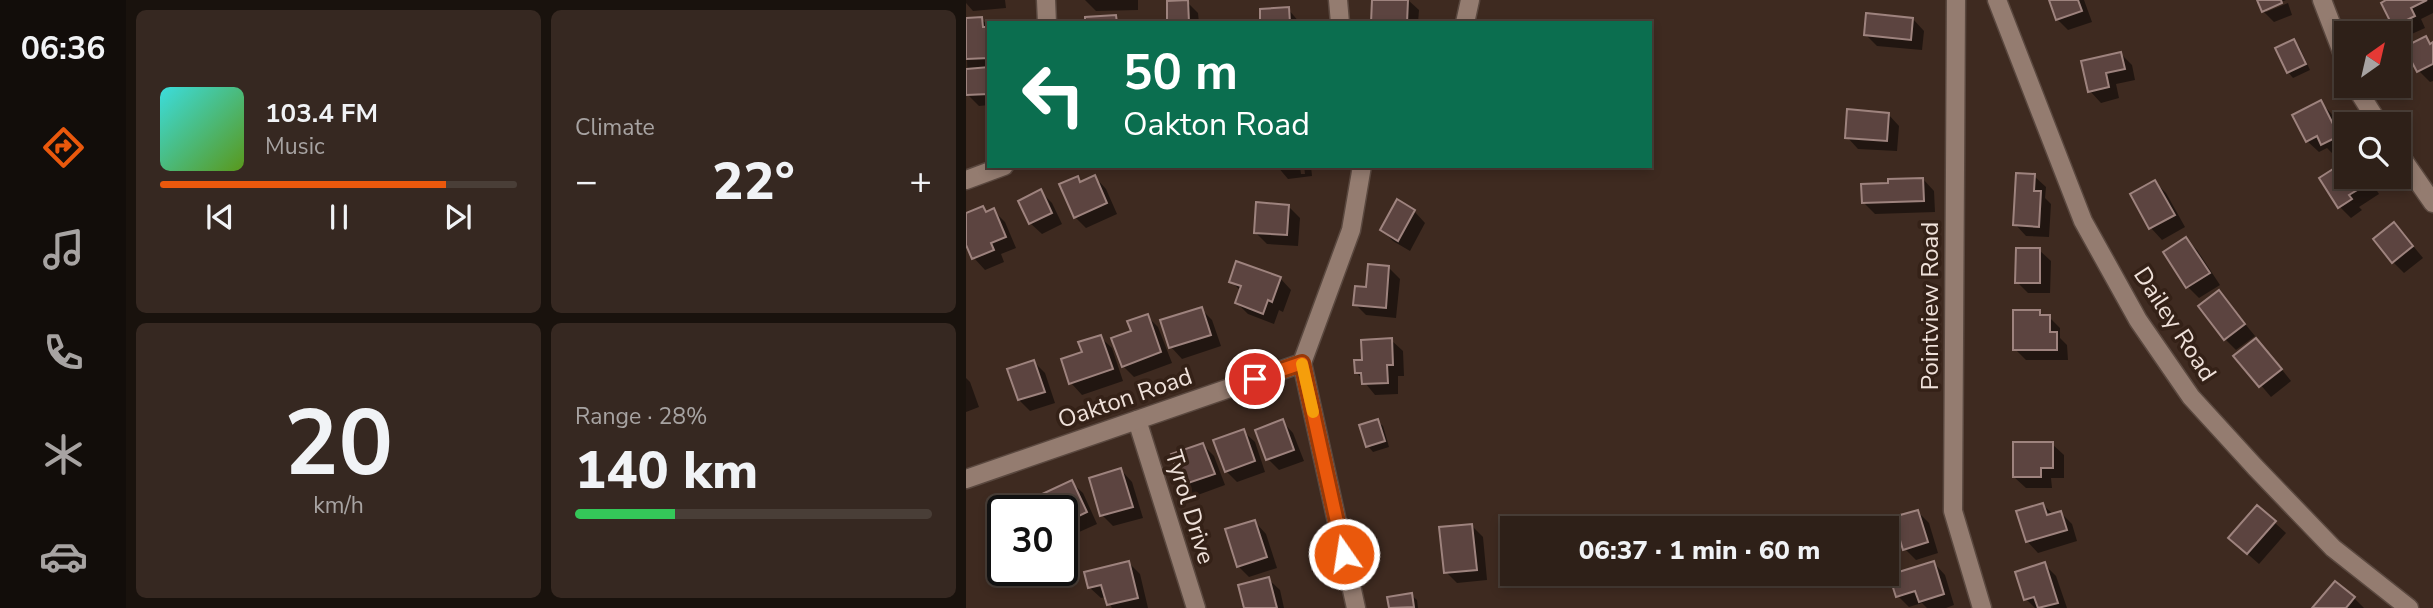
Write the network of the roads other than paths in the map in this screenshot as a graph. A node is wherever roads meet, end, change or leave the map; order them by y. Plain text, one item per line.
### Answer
1 (1046, 0) edge
2 (1338, 0) edge
3 (1469, 0) edge
4 (1956, 0) edge
5 (1997, 0) edge
6 (2322, 0) edge
7 (1047, 21) edge
8 (1340, 21) edge
9 (1465, 21) edge
10 (2334, 31) edge
11 (999, 168) edge
12 (1362, 168) edge
13 (2411, 171) edge
14 (966, 180) edge
15 (2433, 203) edge
16 (1302, 363) junction
17 (1138, 420) junction
18 (966, 479) edge
19 (1196, 608) edge
20 (1356, 608) edge
21 (1982, 608) edge
22 (2409, 608) edge

1 - 7 street
2 - 8 street
3 - 9 street
4 - 21 street, Pointview Road
5 - 22 street, Dailey Road
6 - 10 street
11 - 14 street
12 - 16 street
13 - 15 street
16 - 17 street, Oakton Road
16 - 20 street
17 - 18 street, Oakton Road
17 - 19 street, Tyrol Drive

